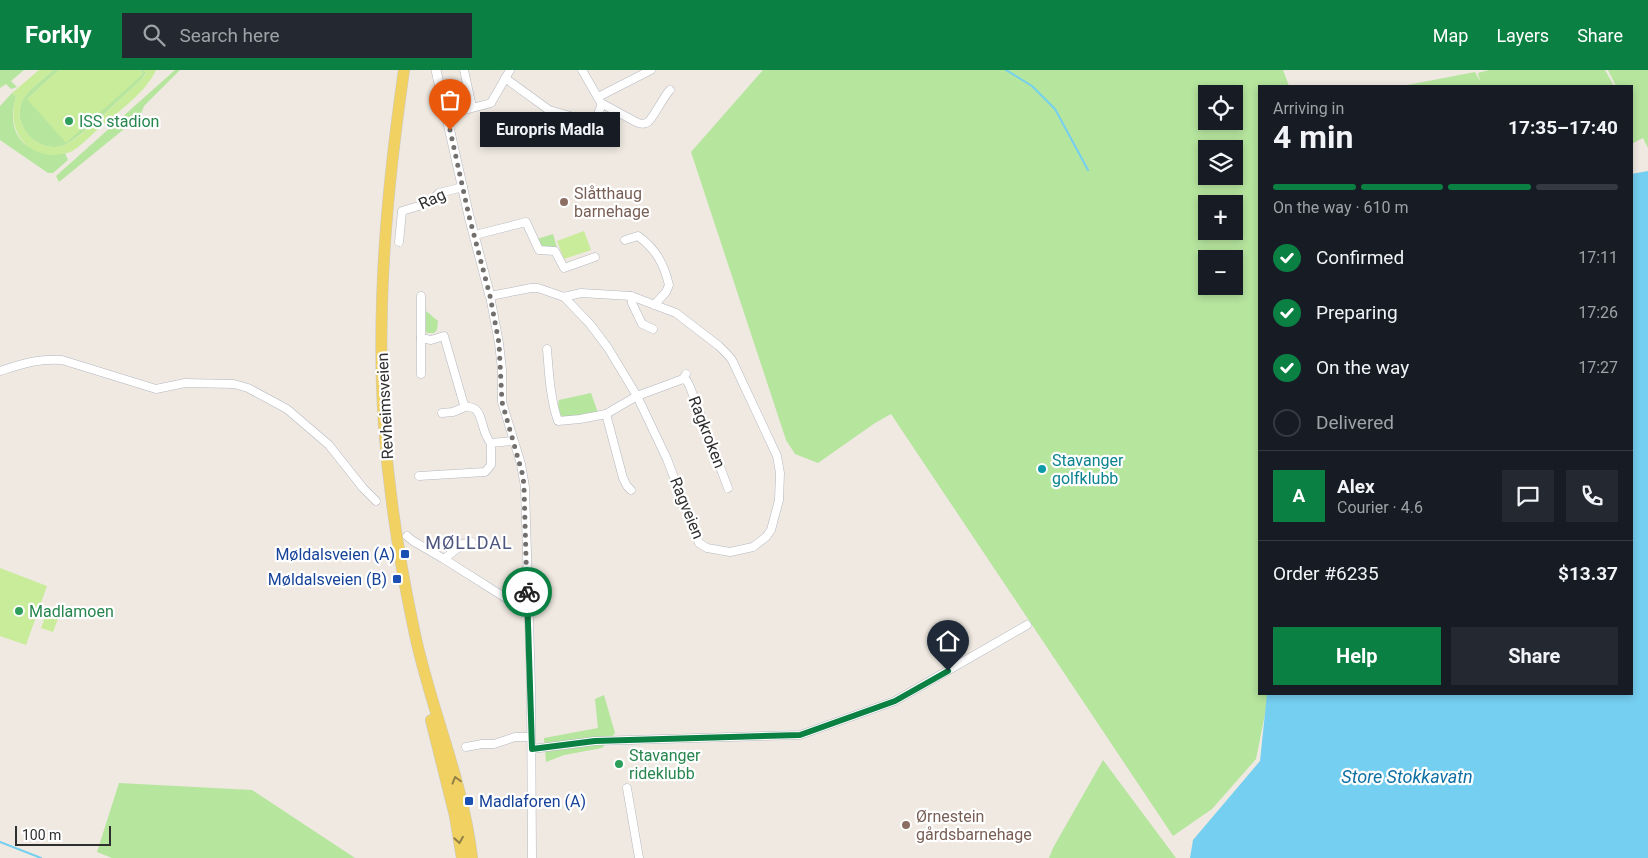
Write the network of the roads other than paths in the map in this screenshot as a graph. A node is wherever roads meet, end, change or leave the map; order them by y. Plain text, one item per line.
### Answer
1 (397, 70) edge
2 (404, 70) edge
3 (436, 70) edge
4 (464, 70) edge
5 (510, 70) edge
6 (582, 70) edge
7 (651, 70) edge
8 (505, 78) junction
9 (670, 90) dead end
10 (600, 101) junction
11 (472, 107) junction
12 (446, 115) junction
13 (394, 137) junction
14 (462, 187) junction
15 (474, 235) junction
16 (626, 240) dead end
17 (399, 242) dead end
18 (595, 257) dead end
19 (421, 296) dead end
20 (490, 296) junction
21 (564, 296) junction
22 (631, 296) junction
23 (654, 305) junction
24 (653, 329) dead end
25 (421, 338) junction
26 (547, 349) dead end
27 (0, 371) edge
28 (421, 374) dead end
29 (638, 396) junction
30 (465, 407) junction
31 (442, 413) dead end
32 (606, 414) junction
33 (514, 441) junction
34 (491, 444) junction
35 (419, 476) dead end
36 (728, 488) dead end
37 (631, 490) dead end
38 (376, 501) dead end
39 (407, 536) dead end
40 (472, 542) dead end
41 (444, 558) junction
42 (528, 612) junction
43 (1027, 625) dead end
44 (423, 672) junction
45 (531, 737) junction
46 (466, 747) dead end
47 (532, 749) junction
48 (627, 788) dead end
49 (462, 858) edge
50 (472, 858) edge
51 (532, 858) edge
52 (639, 858) edge

1 - 13 main road, Revheimsveien
2 - 13 main road, Revheimsveien
3 - 12 street
4 - 11 street
5 - 8 street
6 - 10 street
7 - 10 street
8 - 10 street
8 - 11 street
9 - 10 street
11 - 12 street
12 - 14 street
13 - 44 main road, Revheimsveien
14 - 15 street
14 - 17 street, Rag
15 - 18 street
15 - 20 street
16 - 23 street
19 - 25 street
20 - 21 street, Ragveien
20 - 33 street
21 - 22 street, Ragveien
21 - 29 street, Ragveien
22 - 23 street, Ragveien
22 - 24 street
23 - 29 street, Ragveien
25 - 28 street
25 - 30 street
26 - 32 street, Ragkroken
27 - 38 street
29 - 32 street, Ragkroken
29 - 36 street, Ragkroken
30 - 31 street
30 - 34 street
32 - 37 street
33 - 34 street
33 - 42 street
34 - 35 street
39 - 41 street
40 - 41 street
41 - 42 street
42 - 45 street
43 - 47 street
44 -> 49 main road, Revheimsveien
50 -> 44 main road, Revheimsveien
45 - 46 street
45 - 47 street
47 - 51 street
48 - 52 street

